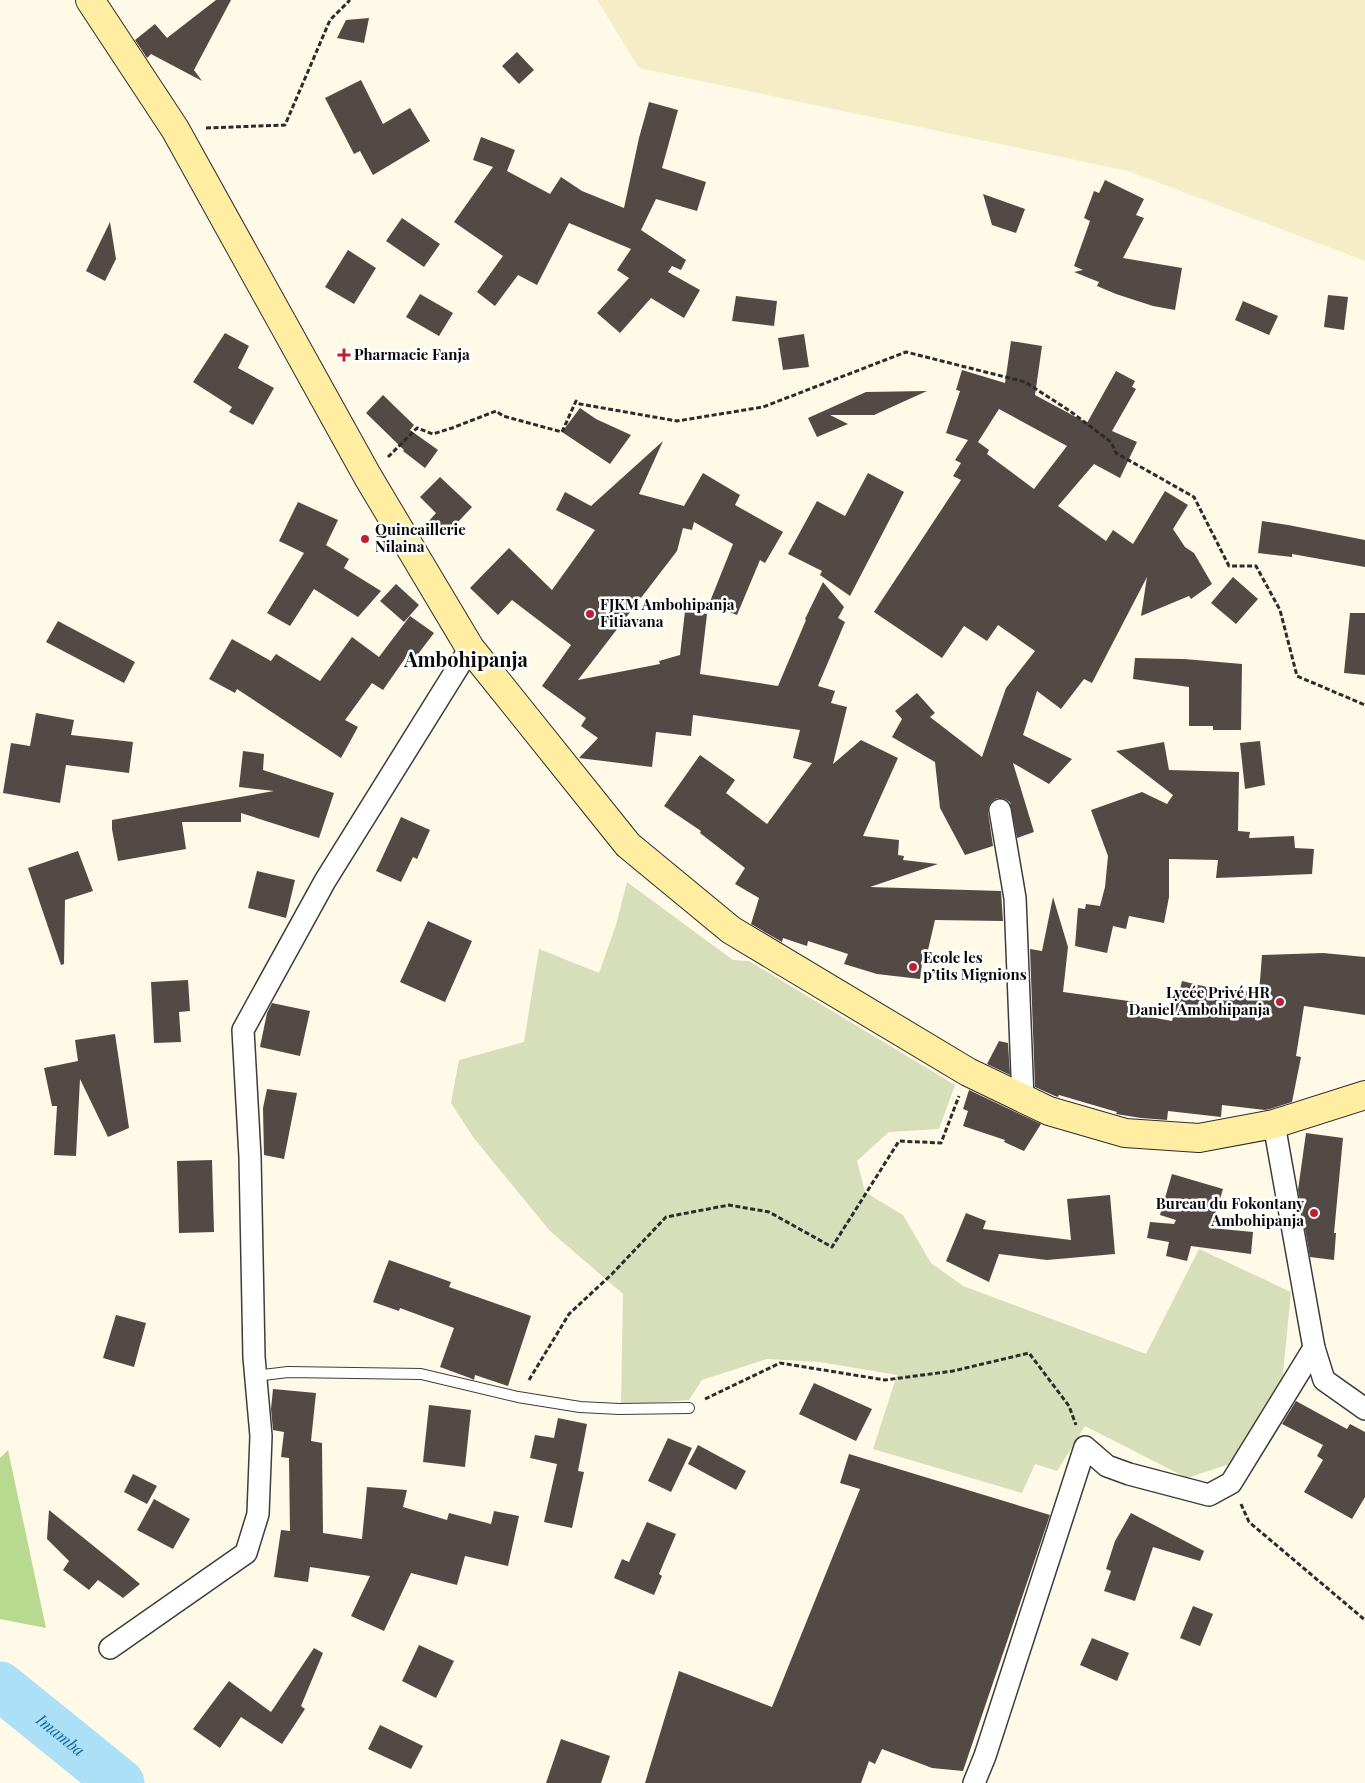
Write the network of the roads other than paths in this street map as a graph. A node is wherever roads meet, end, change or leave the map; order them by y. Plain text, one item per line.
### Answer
1 (91, 1) edge
2 (470, 648) junction
3 (1000, 810) dead end
4 (1365, 1095) edge
5 (1023, 1099) junction
6 (1274, 1124) junction
7 (1314, 1348) junction
8 (255, 1376) junction
9 (688, 1408) road end
10 (1365, 1409) edge
11 (110, 1648) dead end
12 (974, 1783) edge

1 - 2 street
2 - 5 street
2 - 8 street
3 - 5 street
4 - 6 street
5 - 6 street
6 - 7 street
7 - 10 street
7 - 12 street
8 - 9 lane
8 - 11 street

